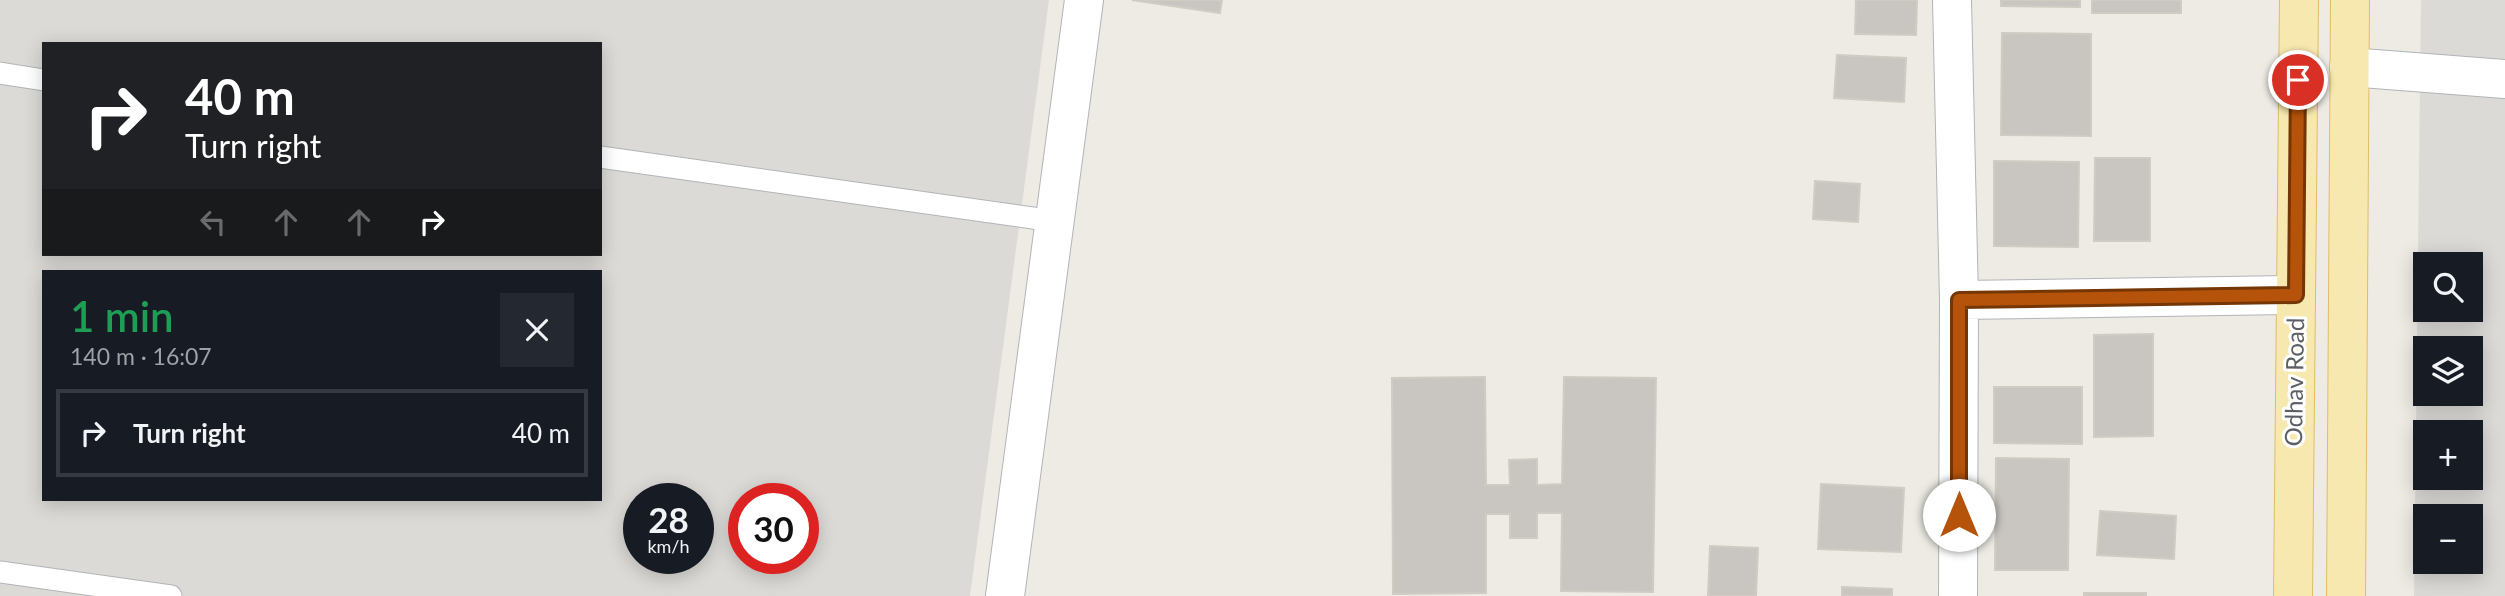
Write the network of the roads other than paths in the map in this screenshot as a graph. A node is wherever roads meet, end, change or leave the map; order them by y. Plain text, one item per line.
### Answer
1 (1084, 0) edge
2 (1952, 0) edge
3 (2299, 0) edge
4 (2350, 0) edge
5 (2349, 67) junction
6 (0, 74) edge
7 (2505, 79) edge
8 (42, 80) edge
9 (602, 157) edge
10 (1054, 221) junction
11 (2296, 295) junction
12 (1959, 300) junction
13 (0, 572) edge
14 (172, 596) edge
15 (1005, 596) edge
16 (1958, 596) edge
17 (2293, 596) edge
18 (2346, 596) edge

1 - 10 street
2 - 12 street
3 - 11 main road, Odhav Road
4 - 5 main road
5 - 7 street
5 - 18 main road
6 - 8 lane
9 - 10 lane
10 - 15 street
11 - 12 street
11 - 17 main road, Odhav Road
12 - 16 street
13 - 14 lane

